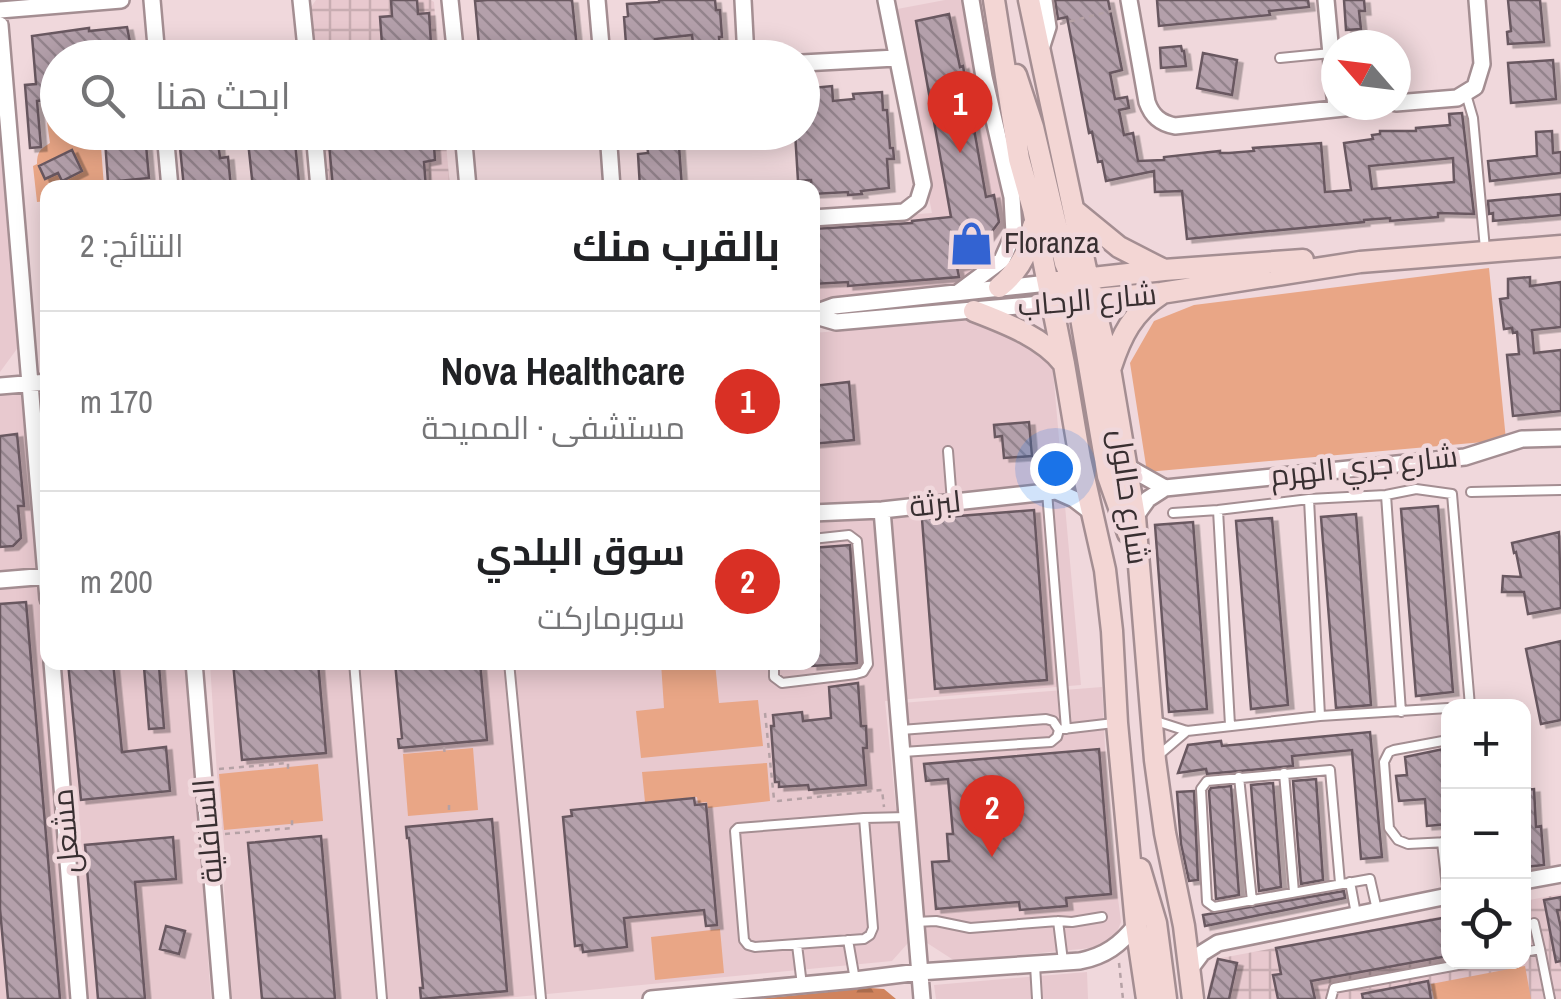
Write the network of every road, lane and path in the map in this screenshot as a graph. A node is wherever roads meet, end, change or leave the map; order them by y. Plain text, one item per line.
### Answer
1 (122, 0) edge
2 (152, 0) edge
3 (302, 0) edge
4 (450, 0) edge
5 (597, 0) edge
6 (742, 0) edge
7 (886, 0) edge
8 (971, 0) edge
9 (1028, 0) edge
10 (1044, 0) edge
11 (1326, 0) edge
12 (1476, 0) edge
13 (1130, 3) edge
14 (995, 8) edge
15 (0, 10) edge
16 (0, 24) edge
17 (1048, 27) junction
18 (1329, 30) edge
19 (155, 40) edge
20 (305, 40) edge
21 (454, 40) edge
22 (600, 40) edge
23 (745, 40) edge
24 (1040, 52) junction
25 (1321, 54) edge
26 (896, 58) junction
27 (1280, 58) dead end
28 (820, 62) edge
29 (1466, 94) junction
30 (1411, 102) edge
31 (1321, 110) edge
32 (1000, 142) junction
33 (167, 150) edge
34 (316, 150) edge
35 (465, 150) edge
36 (609, 150) edge
37 (1018, 158) junction
38 (169, 180) edge
39 (318, 180) edge
40 (467, 180) edge
41 (611, 180) edge
42 (1034, 209) junction
43 (1075, 212) junction
44 (820, 217) edge
45 (1561, 246) edge
46 (1486, 254) junction
47 (1360, 262) junction
48 (1164, 270) junction
49 (999, 287) junction
50 (1083, 290) junction
51 (960, 292) junction
52 (1050, 292) junction
53 (1161, 294) junction
54 (974, 310) junction
55 (820, 312) edge
56 (820, 317) edge
57 (1064, 364) junction
58 (1110, 368) junction
59 (39, 382) edge
60 (0, 386) edge
61 (1561, 438) edge
62 (948, 451) dead end
63 (1080, 459) junction
64 (1415, 461) junction
65 (1126, 466) junction
66 (1165, 488) junction
67 (1416, 490) junction
68 (1561, 490) edge
69 (1052, 492) junction
70 (1471, 492) dead end
71 (1386, 494) junction
72 (1309, 499) junction
73 (952, 502) junction
74 (882, 510) junction
75 (1218, 510) junction
76 (1091, 512) junction
77 (1172, 512) dead end
78 (820, 513) edge
79 (1135, 516) junction
80 (820, 538) edge
81 (1140, 568) junction
82 (40, 577) edge
83 (0, 580) edge
84 (53, 670) edge
85 (195, 670) edge
86 (355, 670) edge
87 (510, 670) edge
88 (774, 670) edge
89 (1469, 699) edge
90 (1441, 709) edge
91 (1402, 712) junction
92 (765, 713) dead end
93 (1320, 716) junction
94 (1151, 719) junction
95 (1117, 723) junction
96 (1230, 725) junction
97 (901, 730) junction
98 (1062, 730) junction
99 (1187, 731) junction
100 (1441, 741) edge
101 (444, 747) dead end
102 (903, 752) junction
103 (445, 756) dead end
104 (1155, 760) junction
105 (203, 770) junction
106 (288, 771) dead end
107 (1284, 773) junction
108 (1240, 776) junction
109 (908, 817) junction
110 (292, 818) dead end
111 (864, 818) junction
112 (885, 818) junction
113 (1128, 824) junction
114 (208, 835) junction
115 (1441, 842) edge
116 (1561, 874) edge
117 (1530, 879) edge
118 (1345, 882) junction
119 (1294, 892) junction
120 (1441, 897) edge
121 (1252, 901) junction
122 (1377, 910) junction
123 (1356, 914) junction
124 (1102, 917) dead end
125 (1058, 921) junction
126 (915, 922) junction
127 (1534, 923) dead end
128 (1136, 926) junction
129 (1184, 926) junction
130 (848, 940) junction
131 (1218, 943) junction
132 (798, 944) junction
133 (1117, 946) junction
134 (1540, 949) junction
135 (1531, 951) edge
136 (1063, 962) junction
137 (1035, 965) junction
138 (1441, 968) edge
139 (1190, 969) junction
140 (919, 972) junction
141 (855, 980) junction
142 (802, 985) junction
143 (697, 997) edge
144 (672, 998) edge
145 (80, 999) edge
146 (222, 999) edge
147 (382, 999) edge
148 (541, 999) edge
149 (651, 999) edge
150 (922, 999) edge
151 (1037, 999) edge
152 (1122, 999) edge
153 (1147, 999) edge
154 (1166, 999) edge
155 (1193, 999) edge
156 (1331, 999) edge
157 (1550, 999) edge

1 - 15 street
2 - 19 street
3 - 20 street
4 - 21 street
5 - 22 street
6 - 23 street
7 - 26 street
8 - 32 street
9 - 24 main road, شارع حالول
10 - 17 street
11 - 18 street
12 - 29 street
13 - 17 path
13 - 31 street
14 - 37 main road, شارع حالول
14 - 50 main road
16 - 59 street
17 - 24 street
24 - 43 main road, شارع حالول
25 - 27 lane
26 - 28 street
26 - 44 street
29 - 30 street
29 - 46 lane
32 - 37 main road
32 - 51 street
33 - 38 street
34 - 39 street
35 - 40 street
36 - 41 street
37 - 42 main road, شارع حالول
42 - 49 main road
42 - 52 main road, شارع حالول
43 - 48 main road
43 - 50 main road, شارع حالول
45 - 46 main road, شارع الرحاب
46 - 47 main road, شارع الرحاب
47 - 48 main road, شارع الرحاب
47 - 53 main road, شارع الرحاب
48 - 50 main road, شارع الرحاب
49 - 51 street, شارع الرحاب
49 - 52 street, شارع الرحاب
50 - 52 main road, شارع الرحاب
50 - 53 main road, شارع الرحاب
50 - 58 main road, شارع حالول
50 - 81 main road
51 - 55 street, شارع الرحاب
52 - 54 street, شارع الرحاب
52 - 57 main road, شارع حالول
53 - 58 main road
54 - 56 street, شارع الرحاب
54 - 57 main road
57 - 63 main road, شارع حالول
58 - 65 main road, شارع حالول
59 - 60 street
61 - 64 street, شارع جري الهرم
62 - 73 lane
63 - 69 street
63 - 76 main road, شارع حالول
64 - 66 street, شارع جري الهرم
64 - 67 lane
65 - 66 street
65 - 79 main road, شارع حالول
66 - 79 street
67 - 71 lane
67 - 89 lane
68 - 70 lane
69 - 73 street, لبرثة
69 - 76 street
69 - 98 lane
71 - 72 lane
71 - 91 lane
72 - 75 lane
72 - 93 lane
73 - 74 street, لبرثة
74 - 78 street, لبرثة
74 - 97 street
75 - 77 lane
75 - 96 lane
76 - 95 main road, شارع حالول
79 - 81 main road, شارع حالول
80 - 88 lane
81 - 94 main road, شارع حالول
82 - 83 street
84 - 145 street, مشعل
85 - 105 street, السافلية
86 - 147 lane
87 - 148 lane
90 - 91 lane
91 - 93 lane
92 - 112 path
93 - 96 lane
94 - 99 lane
94 - 104 main road, شارع حالول
95 - 98 lane
95 - 113 main road, شارع حالول
96 - 99 lane
97 - 98 lane
97 - 102 street
98 - 102 lane
99 - 104 lane
100 - 115 lane
101 - 103 path
102 - 109 street
104 - 129 main road, شارع حالول
105 - 106 path
105 - 114 street, السافلية
107 - 108 lane
107 - 118 lane
107 - 119 lane
108 - 121 lane
108 - 121 lane
109 - 112 lane
109 - 126 street
110 - 114 path
111 - 112 lane
111 - 130 lane
111 - 132 lane
113 - 128 main road, شارع حالول
113 - 154 main road
114 - 146 street, السافلية
116 - 117 street
118 - 119 lane
118 - 122 lane
118 - 123 lane
119 - 121 lane
120 - 122 street
122 - 123 street
123 - 131 street
124 - 125 lane
125 - 126 lane
125 - 136 lane
126 - 140 street
127 - 134 lane
128 - 133 street
128 - 153 main road, شارع حالول
129 - 131 street
129 - 139 main road, شارع حالول
130 - 132 lane
130 - 141 lane
131 - 139 street
132 - 142 lane
133 - 136 street
133 - 152 path
134 - 135 lane
134 - 157 lane
136 - 137 street
137 - 140 street
137 - 151 lane
138 - 156 lane
139 - 155 main road, شارع حالول
140 - 141 street
140 - 150 street
141 - 142 street
142 - 143 street
143 - 144 street
144 - 149 street

